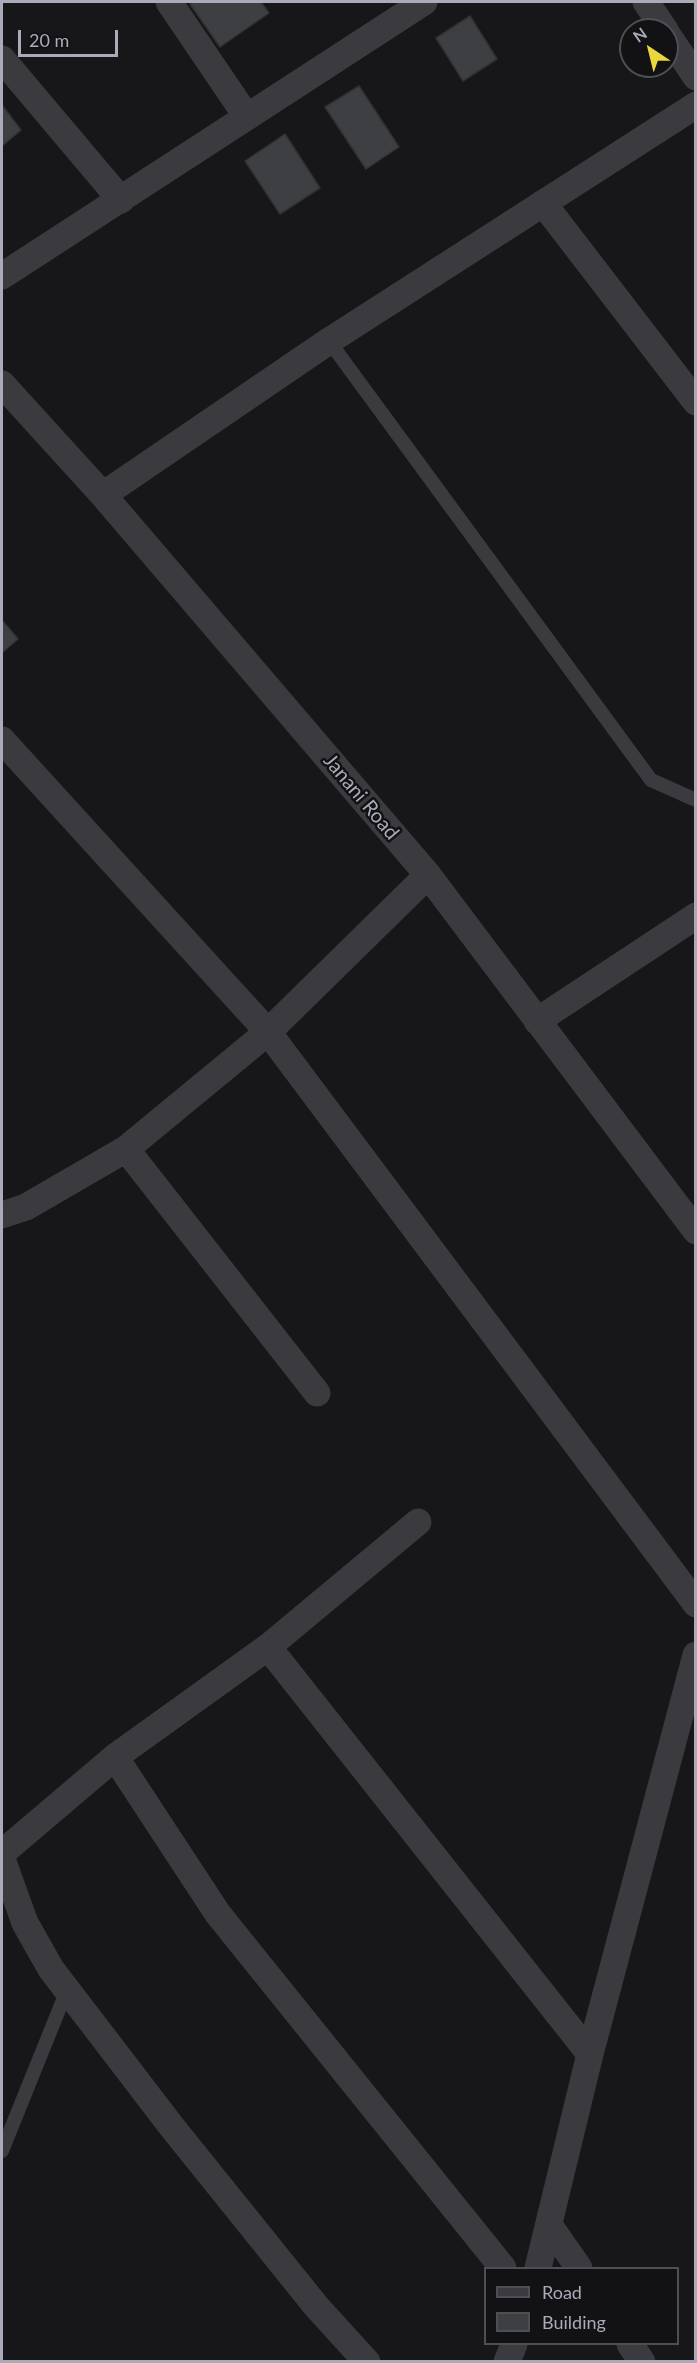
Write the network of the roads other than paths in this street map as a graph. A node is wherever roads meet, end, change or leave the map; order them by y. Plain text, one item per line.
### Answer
1 (169, 2) edge
2 (424, 2) edge
3 (646, 2) edge
4 (392, 10) edge
5 (656, 18) edge
6 (679, 52) edge
7 (2, 59) edge
8 (696, 77) edge
9 (696, 105) edge
10 (247, 117) junction
11 (121, 200) junction
12 (543, 204) junction
13 (2, 276) edge
14 (329, 341) junction
15 (2, 384) edge
16 (696, 402) edge
17 (103, 495) junction
18 (2, 740) edge
19 (696, 800) edge
20 (428, 875) junction
21 (696, 916) edge
22 (537, 1022) junction
23 (268, 1032) junction
24 (126, 1149) junction
25 (2, 1215) edge
26 (696, 1231) edge
27 (317, 1393) dead end
28 (418, 1522) dead end
29 (696, 1604) edge
30 (268, 1647) junction
31 (696, 1655) edge
32 (115, 1757) junction
33 (2, 1853) edge
34 (2, 1859) edge
35 (67, 1990) junction
36 (590, 2054) junction
37 (2, 2151) edge
38 (549, 2225) junction
39 (502, 2267) edge
40 (538, 2267) edge
41 (578, 2267) edge
42 (513, 2345) edge
43 (631, 2345) edge
44 (367, 2361) edge
45 (507, 2361) edge
46 (642, 2361) edge

1 - 10 street
2 - 4 street
3 - 5 street
4 - 10 street
6 - 8 street
7 - 11 street
9 - 12 street
10 - 11 street
11 - 13 street
12 - 14 street
12 - 16 street
14 - 17 street
14 - 19 lane
15 - 17 street, Janani Road
17 - 20 street, Janani Road
18 - 23 street
20 - 22 street, Janani Road
20 - 23 street
21 - 22 street
22 - 26 street, Janani Road
23 - 24 street
23 - 29 street
24 - 25 street
24 - 27 street
28 - 30 street
30 - 32 street
30 - 36 street
31 - 36 street
32 - 33 street
32 - 39 street
34 - 35 street
35 - 37 lane
35 - 44 street
36 - 38 street
38 - 40 street
38 - 41 street
42 - 45 street
43 - 46 street

